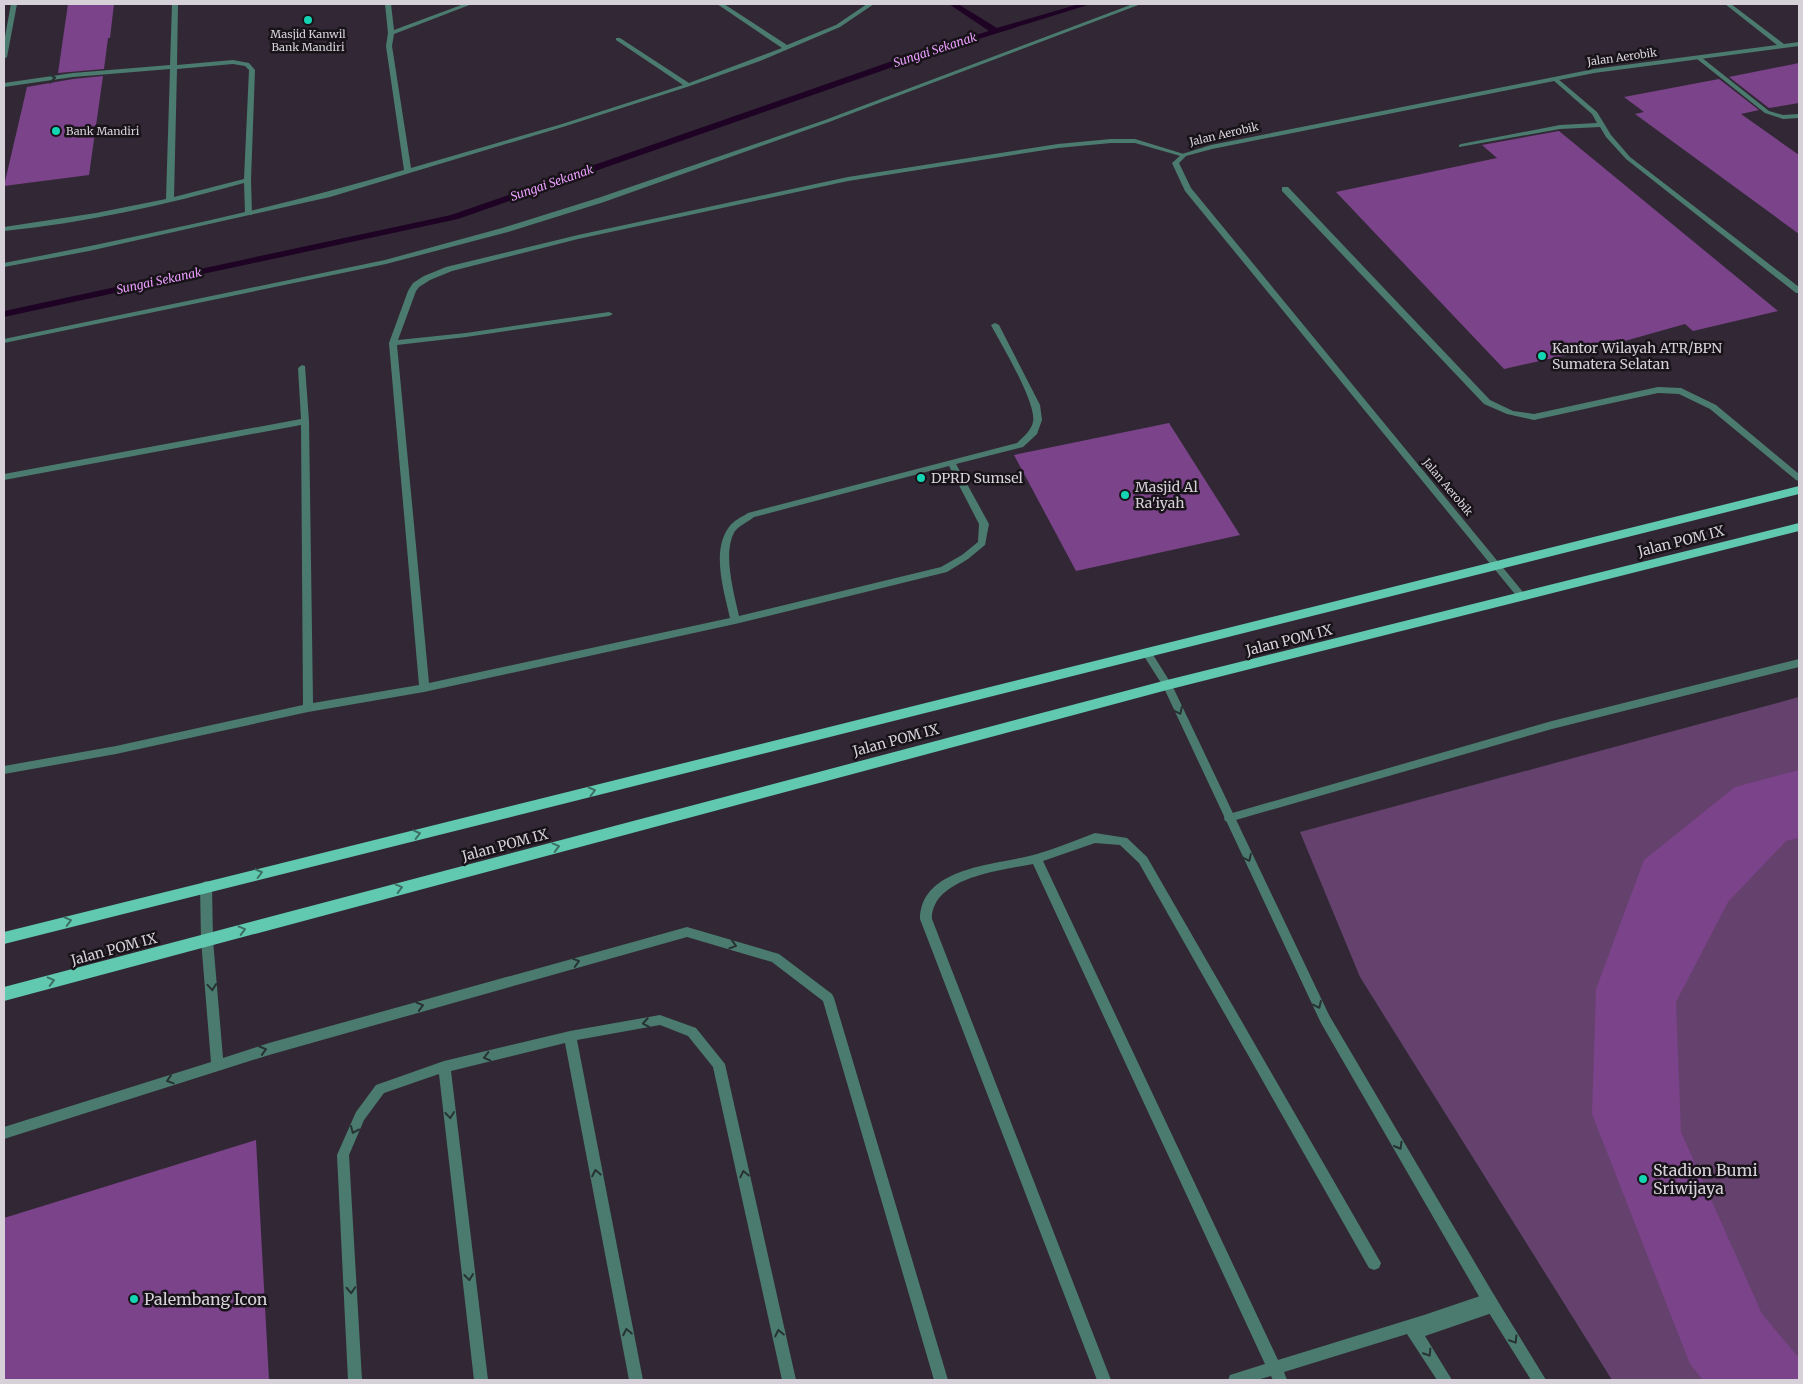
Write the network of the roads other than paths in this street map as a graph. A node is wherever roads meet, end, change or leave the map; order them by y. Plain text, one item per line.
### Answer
1 (14, 4) edge
2 (175, 4) edge
3 (388, 4) edge
4 (469, 4) edge
5 (720, 4) edge
6 (871, 4) edge
7 (1138, 4) edge
8 (1728, 4) edge
9 (7, 24) edge
10 (391, 33) junction
11 (618, 40) dead end
12 (1799, 44) edge
13 (1784, 47) junction
14 (787, 48) junction
15 (4, 57) edge
16 (1699, 58) junction
17 (173, 68) junction
18 (1555, 79) junction
19 (4, 85) edge
20 (688, 85) junction
21 (1799, 116) edge
22 (1602, 125) junction
23 (1461, 146) dead end
24 (1184, 155) junction
25 (408, 172) junction
26 (247, 180) junction
27 (1285, 189) dead end
28 (170, 201) junction
29 (249, 213) junction
30 (4, 229) edge
31 (4, 265) edge
32 (1799, 291) edge
33 (609, 314) dead end
34 (995, 325) dead end
35 (4, 341) edge
36 (393, 343) junction
37 (302, 368) dead end
38 (305, 421) junction
39 (951, 462) junction
40 (4, 477) edge
41 (1799, 478) edge
42 (1799, 490) edge
43 (1799, 527) edge
44 (1498, 565) junction
45 (1522, 597) junction
46 (735, 620) junction
47 (1147, 653) junction
48 (1799, 663) edge
49 (1166, 686) junction
50 (424, 688) junction
51 (308, 708) junction
52 (4, 770) edge
53 (1229, 818) junction
54 (1036, 859) junction
55 (206, 886) junction
56 (4, 938) edge
57 (207, 940) junction
58 (4, 994) edge
59 (570, 1036) junction
60 (217, 1064) junction
61 (444, 1067) junction
62 (4, 1132) edge
63 (1374, 1264) dead end
64 (1491, 1303) junction
65 (1412, 1330) junction
66 (1277, 1374) edge
67 (355, 1380) edge
68 (481, 1380) edge
69 (636, 1380) edge
70 (789, 1380) edge
71 (941, 1380) edge
72 (1104, 1380) edge
73 (1235, 1380) edge
74 (1445, 1380) edge
75 (1539, 1380) edge

1 - 9 street
2 - 17 street
3 - 10 street
4 - 10 street
5 - 14 street
6 - 14 street
7 - 35 street
8 - 13 street
9 - 15 street
10 - 25 street
11 - 20 street
12 - 13 street, Jalan Aerobik
13 - 16 street, Jalan Aerobik
14 - 20 street
16 - 18 street, Jalan Aerobik
16 - 21 street
19 -> 17 street
17 - 26 street
17 - 28 street
18 - 22 street
18 - 24 street, Jalan Aerobik
20 - 25 street
22 - 23 street
22 - 32 street
24 - 36 street
24 - 44 street, Jalan Aerobik
25 - 29 street
26 - 28 street
26 - 29 street
27 - 41 street
28 - 30 street
29 - 31 street
33 - 36 street
34 - 39 street
36 - 50 street
37 - 38 street
38 - 40 street
38 - 51 street
39 - 46 street
39 - 46 street
42 - 44 main road, Jalan POM IX
43 - 45 main road, Jalan POM IX
44 - 45 street, Jalan Aerobik
44 - 47 main road, Jalan POM IX
45 - 49 main road, Jalan POM IX
46 - 50 street
47 - 49 street
55 -> 47 main road, Jalan POM IX
48 - 53 street
49 -> 53 street
57 -> 49 main road, Jalan POM IX
50 - 51 street
51 - 52 street
53 -> 64 street
54 - 63 street
54 - 66 street
54 - 72 street
56 -> 55 main road, Jalan POM IX
55 - 57 street
58 -> 57 main road, Jalan POM IX
57 -> 60 street
59 -> 61 street
69 -> 59 street
70 -> 59 street
60 -> 62 street
60 -> 71 street
61 -> 67 street
61 -> 68 street
64 - 65 street
64 -> 75 street
65 - 66 street
65 -> 74 street
66 - 73 street

